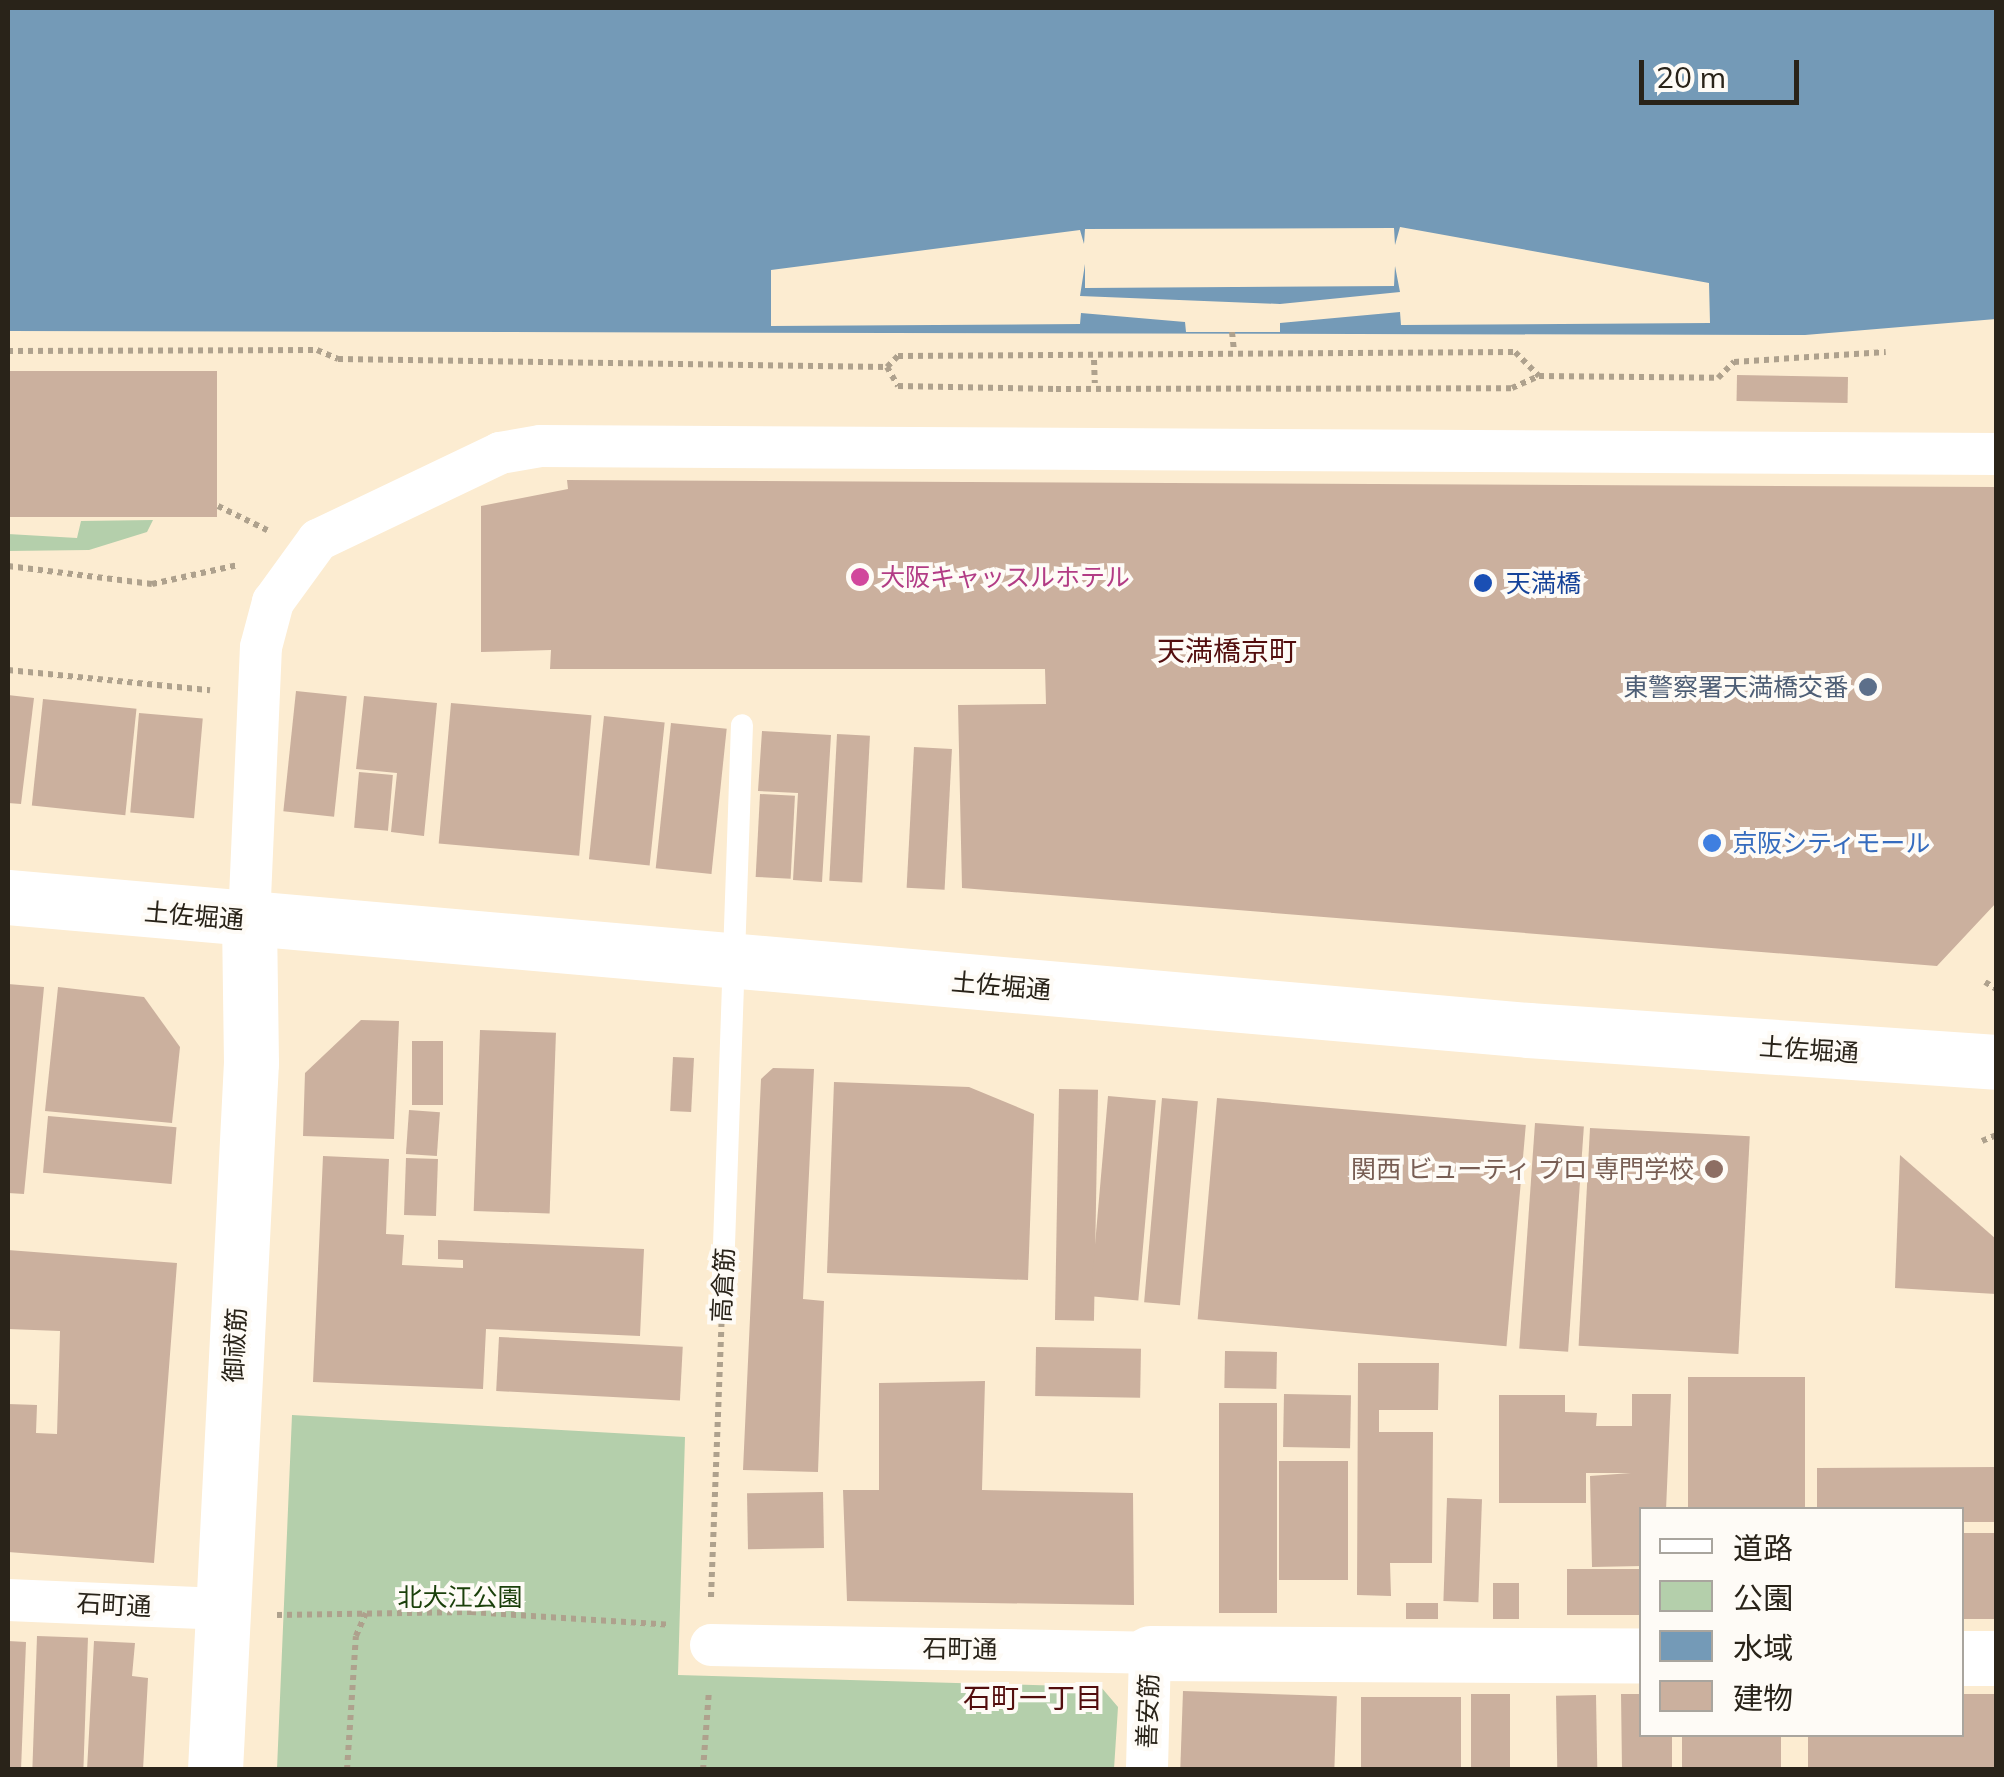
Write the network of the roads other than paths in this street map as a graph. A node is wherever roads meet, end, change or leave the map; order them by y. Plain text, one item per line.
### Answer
1 (1996, 454) edge
2 (742, 724) dead end
3 (8, 897) edge
4 (250, 921) junction
5 (734, 963) junction
6 (1996, 1062) edge
7 (723, 1274) road end
8 (8, 1600) edge
9 (220, 1609) junction
10 (711, 1626) road end
11 (1150, 1652) junction
12 (1639, 1656) edge
13 (1964, 1658) edge
14 (1996, 1658) edge
15 (215, 1770) edge
16 (1147, 1770) edge

1 - 4 street
2 - 5 lane, 高倉筋
3 - 4 main road, 土佐堀通
4 - 5 main road, 土佐堀通
4 - 9 main road, 御祓筋
5 - 6 main road, 土佐堀通
5 - 7 lane, 高倉筋
8 - 9 street, 石町通
9 - 15 main road, 御祓筋
10 - 11 street, 石町通
11 - 12 main road, 石町通
11 - 16 street, 善安筋
13 - 14 main road

